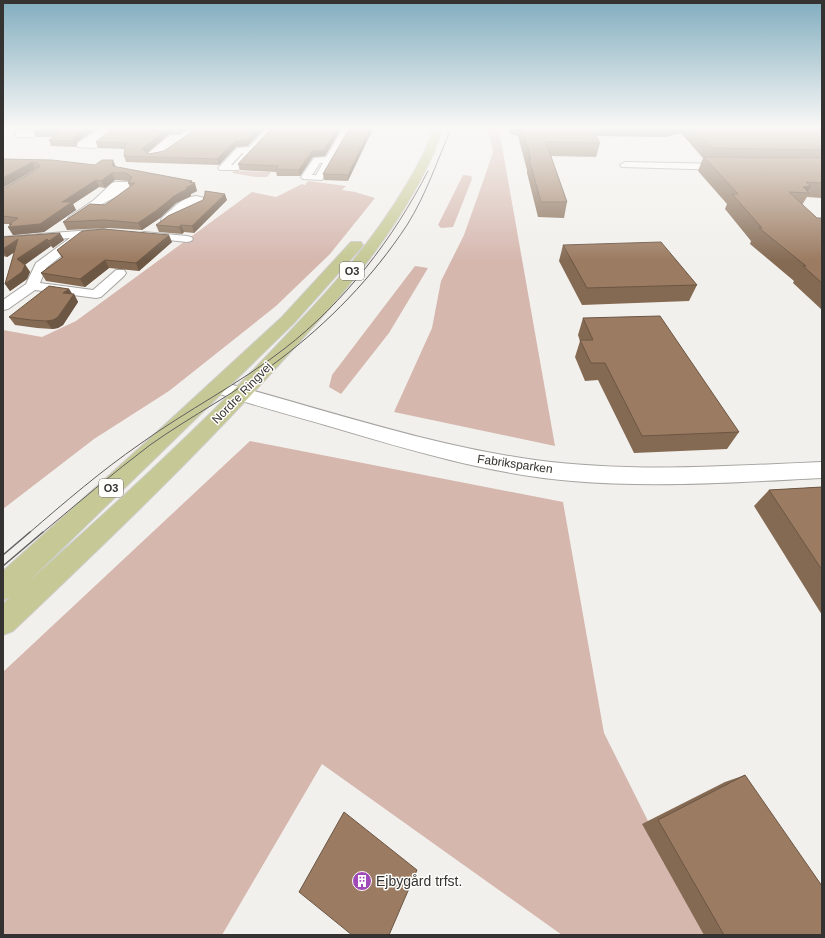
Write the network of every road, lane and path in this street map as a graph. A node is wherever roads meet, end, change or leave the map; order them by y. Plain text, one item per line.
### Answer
1 (407, 173) edge
2 (419, 173) edge
3 (98, 202) dead end
4 (166, 220) edge
5 (115, 232) edge
6 (83, 233) junction
7 (49, 236) junction
8 (188, 239) dead end
9 (3, 240) edge
10 (120, 273) dead end
11 (32, 286) junction
12 (3, 306) edge
13 (218, 387) junction
14 (241, 395) junction
15 (822, 470) edge
16 (3, 588) edge
17 (3, 622) edge

1 - 13 main road, Nordre Ringvej / O3
2 - 14 main road, Nordre Ringvej / O3
3 - 7 street
4 - 8 street
5 - 6 street
6 - 7 street
6 - 11 street
7 - 9 street
10 - 11 street
11 - 12 street
13 - 14 street, Fabriksparken
13 - 16 main road, Nordre Ringvej / O3
14 - 15 street, Fabriksparken
14 - 17 main road, Nordre Ringvej / O3

